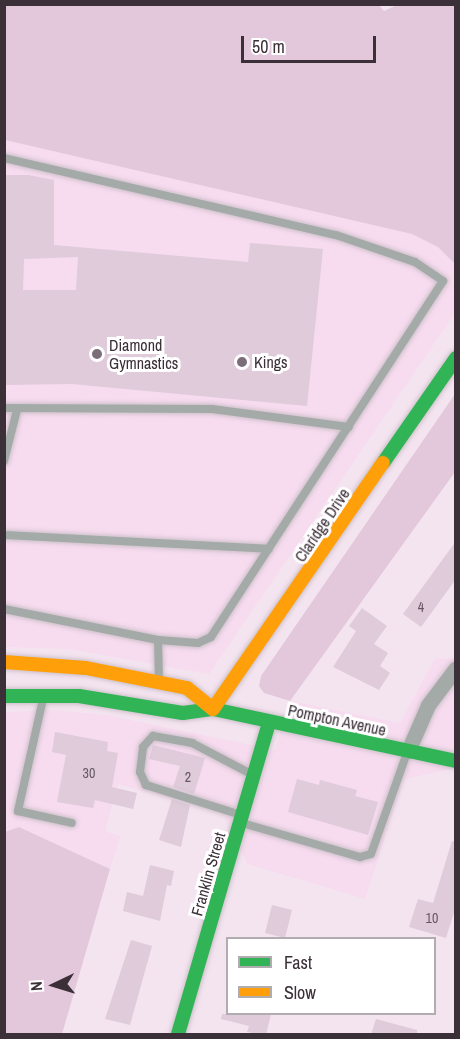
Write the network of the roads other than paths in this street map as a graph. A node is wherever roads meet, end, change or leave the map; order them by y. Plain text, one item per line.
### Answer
1 (4, 158) edge
2 (456, 358) edge
3 (4, 408) edge
4 (17, 410) junction
5 (349, 428) junction
6 (4, 461) edge
7 (4, 535) edge
8 (269, 549) junction
9 (4, 609) edge
10 (158, 640) junction
11 (4, 662) edge
12 (456, 668) edge
13 (159, 682) junction
14 (44, 695) junction
15 (4, 696) edge
16 (213, 709) junction
17 (268, 722) junction
18 (408, 752) junction
19 (456, 761) edge
20 (254, 776) junction
21 (241, 819) junction
22 (72, 823) dead end
23 (178, 1035) edge

1 - 5 lane
2 - 16 street, Claridge Drive
3 - 4 lane
4 - 5 lane
4 - 6 lane
5 - 8 lane
7 - 8 lane
8 - 10 lane
9 - 10 lane
10 - 13 lane
11 - 13 street, Pompton Avenue
12 - 18 street
13 - 16 street, Pompton Avenue
14 - 15 street, Pompton Avenue
14 - 16 street, Pompton Avenue
14 - 22 lane
16 - 17 street, Pompton Avenue
17 - 18 street, Pompton Avenue
17 - 20 street, Franklin Street
18 - 19 street, Pompton Avenue
18 - 21 lane
20 - 21 street, Franklin Street
20 - 21 lane
21 - 23 street, Franklin Street

